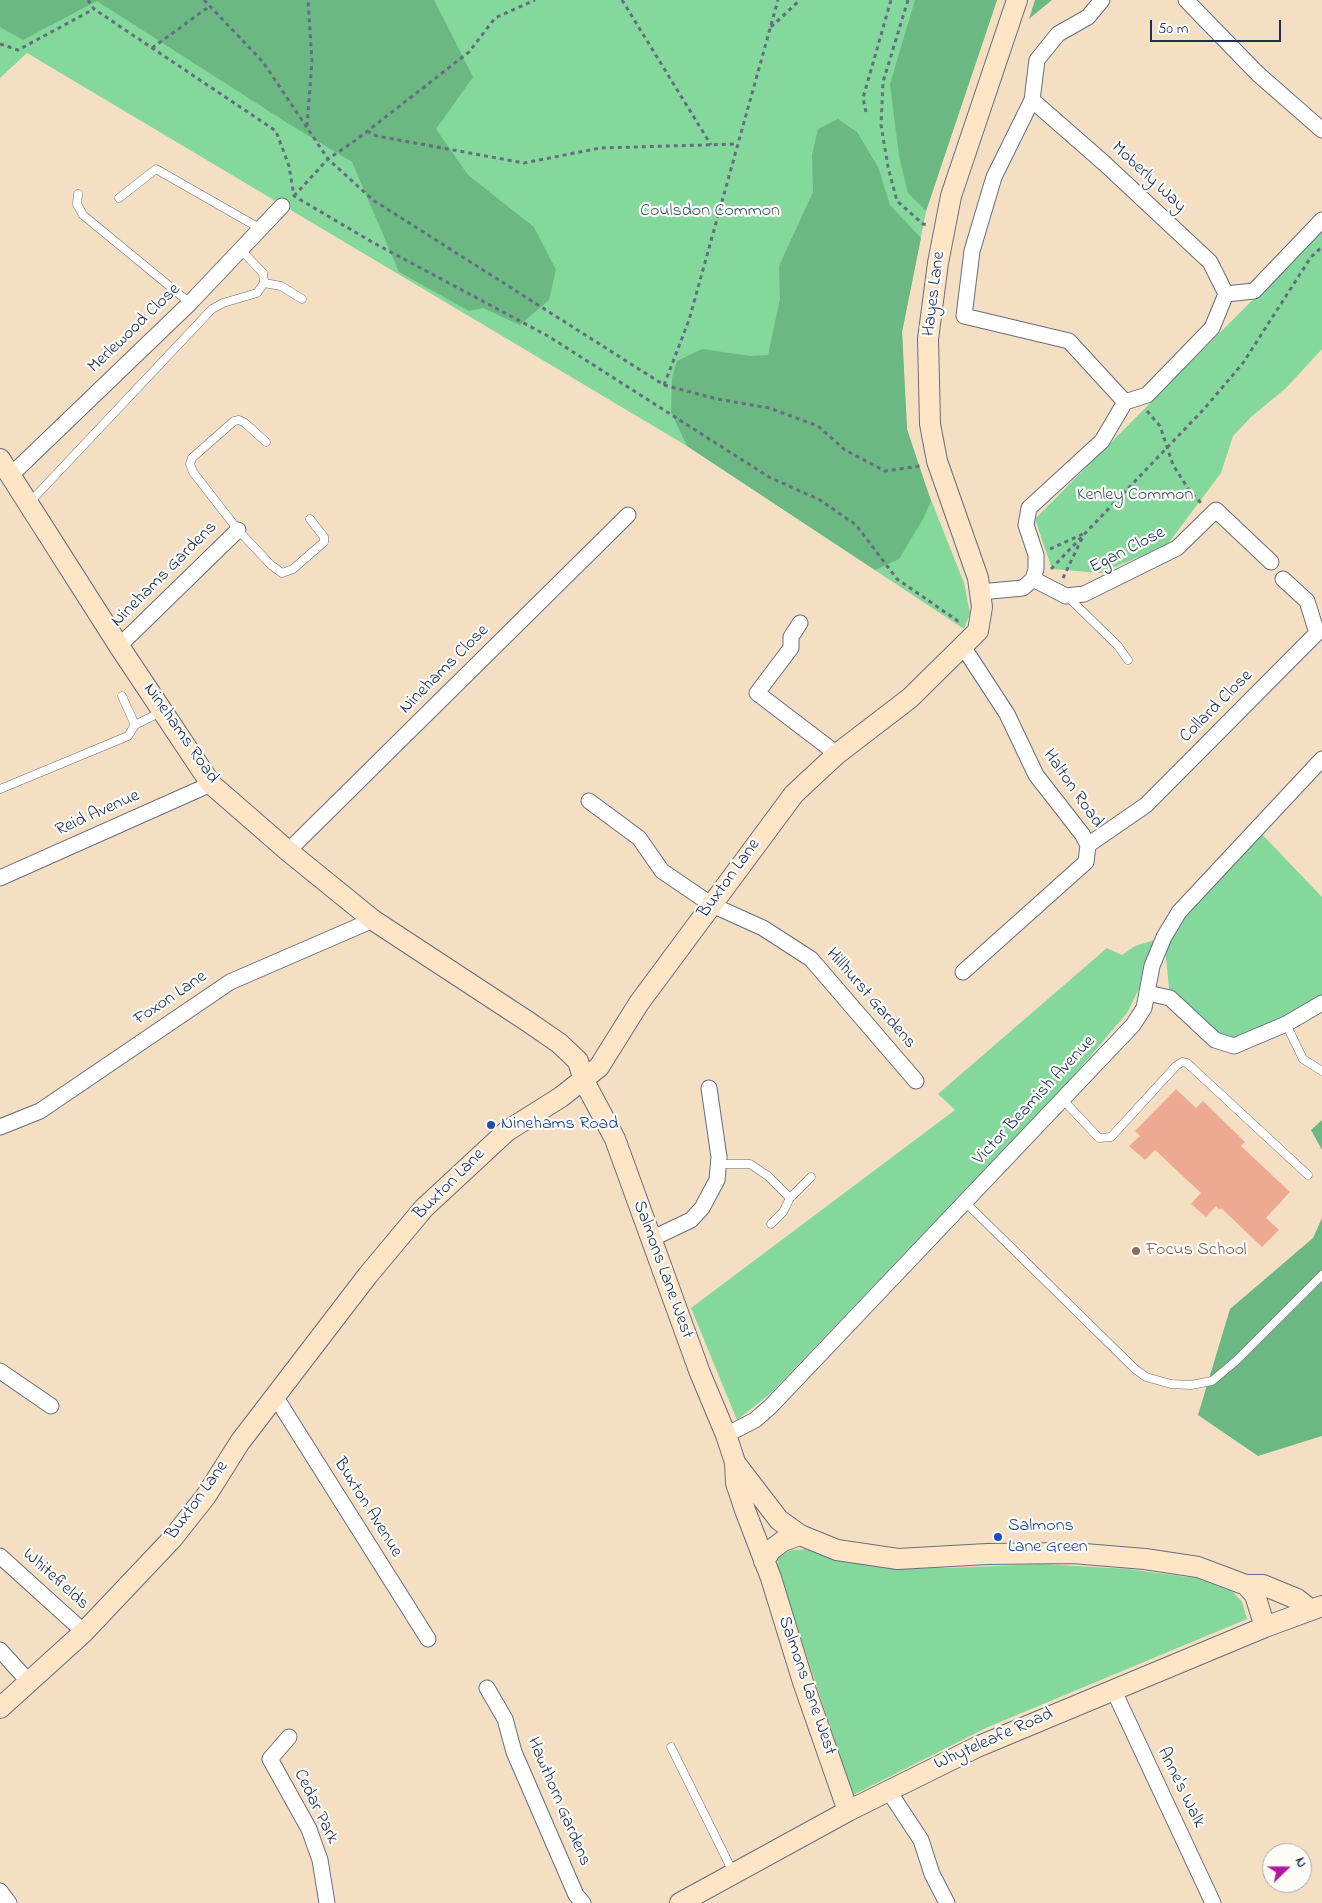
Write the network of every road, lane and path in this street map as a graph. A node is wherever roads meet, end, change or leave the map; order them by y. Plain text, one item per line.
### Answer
1 (88, 0) edge
2 (204, 0) edge
3 (308, 0) edge
4 (534, 0) edge
5 (622, 0) edge
6 (778, 0) edge
7 (800, 0) edge
8 (891, 0) edge
9 (908, 0) edge
10 (1017, 0) edge
11 (1102, 0) edge
12 (1186, 0) edge
13 (210, 6) junction
14 (94, 9) junction
15 (771, 27) junction
16 (0, 44) edge
17 (152, 48) junction
18 (1032, 100) junction
19 (866, 112) dead end
20 (307, 127) junction
21 (1322, 130) edge
22 (367, 131) junction
23 (738, 144) junction
24 (710, 145) junction
25 (328, 158) junction
26 (78, 194) dead end
27 (294, 196) junction
28 (119, 198) dead end
29 (282, 206) joint
30 (1322, 220) edge
31 (944, 228) junction
32 (261, 229) junction
33 (1322, 247) edge
34 (241, 250) junction
35 (264, 283) junction
36 (1226, 294) junction
37 (302, 299) dead end
38 (190, 303) junction
39 (664, 385) junction
40 (1125, 402) junction
41 (266, 442) dead end
42 (1166, 448) junction
43 (937, 461) junction
44 (5, 467) edge
45 (28, 503) junction
46 (1212, 514) junction
47 (628, 515) dead end
48 (310, 519) dead end
49 (238, 530) junction
50 (1085, 533) junction
51 (1036, 555) junction
52 (1271, 562) dead end
53 (1033, 579) junction
54 (1283, 579) dead end
55 (980, 592) junction
56 (1060, 594) junction
57 (1318, 621) edge
58 (981, 622) junction
59 (800, 623) dead end
60 (120, 646) junction
61 (964, 648) junction
62 (1128, 660) dead end
63 (122, 696) dead end
64 (163, 711) junction
65 (135, 725) junction
66 (837, 754) junction
67 (1322, 759) edge
68 (211, 784) junction
69 (0, 789) edge
70 (589, 801) dead end
71 (1088, 845) junction
72 (288, 851) junction
73 (0, 878) edge
74 (712, 905) junction
75 (373, 920) junction
76 (963, 972) dead end
77 (1147, 993) junction
78 (1322, 1003) edge
79 (1286, 1024) junction
80 (1322, 1070) edge
81 (584, 1081) junction
82 (916, 1081) dead end
83 (710, 1088) dead end
84 (1063, 1100) junction
85 (0, 1127) edge
86 (718, 1164) junction
87 (1308, 1175) dead end
88 (811, 1177) dead end
89 (790, 1198) junction
90 (965, 1202) junction
91 (771, 1224) dead end
92 (651, 1239) junction
93 (1322, 1275) edge
94 (0, 1371) edge
95 (275, 1396) junction
96 (52, 1406) dead end
97 (726, 1435) junction
98 (735, 1462) junction
99 (800, 1535) junction
100 (0, 1556) edge
101 (764, 1560) junction
102 (1246, 1585) junction
103 (1317, 1608) edge
104 (1265, 1627) junction
105 (84, 1632) junction
106 (428, 1639) dead end
107 (0, 1650) edge
108 (29, 1682) junction
109 (487, 1688) dead end
110 (1112, 1689) junction
111 (0, 1708) edge
112 (290, 1737) dead end
113 (671, 1747) dead end
114 (888, 1790) junction
115 (848, 1810) junction
116 (734, 1874) junction
117 (0, 1891) edge
118 (10, 1903) edge
119 (327, 1903) edge
120 (583, 1903) edge
121 (680, 1903) edge
122 (947, 1903) edge
123 (1213, 1903) edge

1 - 14 path
2 - 13 path
3 - 20 path
4 - 22 path
5 - 24 path
6 - 15 path
7 - 15 path
8 - 19 path
9 - 31 path
10 - 31 street, Hayes Lane
11 - 18 street
12 - 21 street
13 - 17 path
13 - 20 path
14 - 16 path
14 - 17 path
15 - 23 path
17 - 27 path
18 - 36 street, Moberly Way
18 - 40 street
20 - 25 path
22 - 24 path
22 - 25 path
23 - 24 path
23 - 39 path
25 - 27 path
25 - 39 path
26 - 38 lane
27 - 29 path
27 - 58 path
28 - 32 lane
29 - 32 street, Merlewood Close
30 - 36 street
31 - 43 street, Hayes Lane
32 - 34 street, Merlewood Close
33 - 42 path
34 - 35 lane
34 - 38 street, Merlewood Close
35 - 37 lane
35 - 45 lane
36 - 40 street
38 - 44 street, Merlewood Close
39 - 43 path
40 - 42 path
40 - 51 street
41 - 49 lane
42 - 46 path
42 - 50 path
43 - 55 street, Hayes Lane
44 - 45 street, Ninehams Road
45 - 60 street, Ninehams Road
46 - 52 street
46 - 56 street, Egan Close
47 - 72 street, Ninehams Close
48 - 49 lane
49 - 60 street, Ninehams Gardens
50 - 51 path
50 - 53 path
50 - 56 path
51 - 53 street
53 - 55 street
53 - 56 street
54 - 57 street, Collard Close
55 - 58 street
56 - 62 lane
57 - 71 street, Collard Close
58 - 61 street, Buxton Lane
59 - 66 street
60 - 64 street, Ninehams Road
61 - 66 street, Buxton Lane
61 - 71 street, Halton Road
63 - 65 lane
64 - 65 lane
64 - 68 street, Ninehams Road
65 - 69 lane
66 - 74 street, Buxton Lane
67 - 77 street, Victor Beamish Avenue
68 - 72 street, Ninehams Road
68 - 73 street, Reid Avenue
70 - 74 street, Hillhurst Gardens
71 - 76 street, Halton Road
72 - 75 street, Ninehams Road
74 - 81 street, Buxton Lane
74 - 82 street, Hillhurst Gardens
75 - 81 street, Ninehams Road
75 - 85 street, Foxon Lane
77 - 79 street
77 - 84 street, Victor Beamish Avenue
78 - 79 street
79 - 80 lane
81 - 92 street, Salmons Lane West
81 - 95 street, Buxton Lane
83 - 86 street
84 - 87 lane
84 - 90 street, Victor Beamish Avenue
86 - 89 lane
86 - 92 street
88 - 89 lane
89 - 91 lane
90 - 93 lane
90 - 97 street, Victor Beamish Avenue
92 - 97 street, Salmons Lane West
94 - 96 street
95 - 105 street, Buxton Lane
95 - 106 street, Buxton Avenue
97 - 98 street, Salmons Lane West
98 - 99 street, Salmons Lane West
98 - 101 street, Salmons Lane West
99 - 101 street
99 - 102 street, Salmons Lane West
100 - 105 street, Whitefields
101 - 115 street, Salmons Lane West
102 - 103 street, Salmons Lane West
102 - 104 street
103 - 104 street, Whyteleafe Road
104 - 110 street, Whyteleafe Road
105 - 108 street, Buxton Lane
107 - 108 street
108 - 111 street, Buxton Lane
109 - 120 street, Hawthorn Gardens
110 - 114 street, Whyteleafe Road
110 - 123 street, Anne's Walk
112 - 119 street, Cedar Park
113 - 116 lane
114 - 115 street, Whyteleafe Road
114 - 122 street
115 - 116 street, Whyteleafe Road
116 - 121 street, Whyteleafe Road
117 - 118 street

